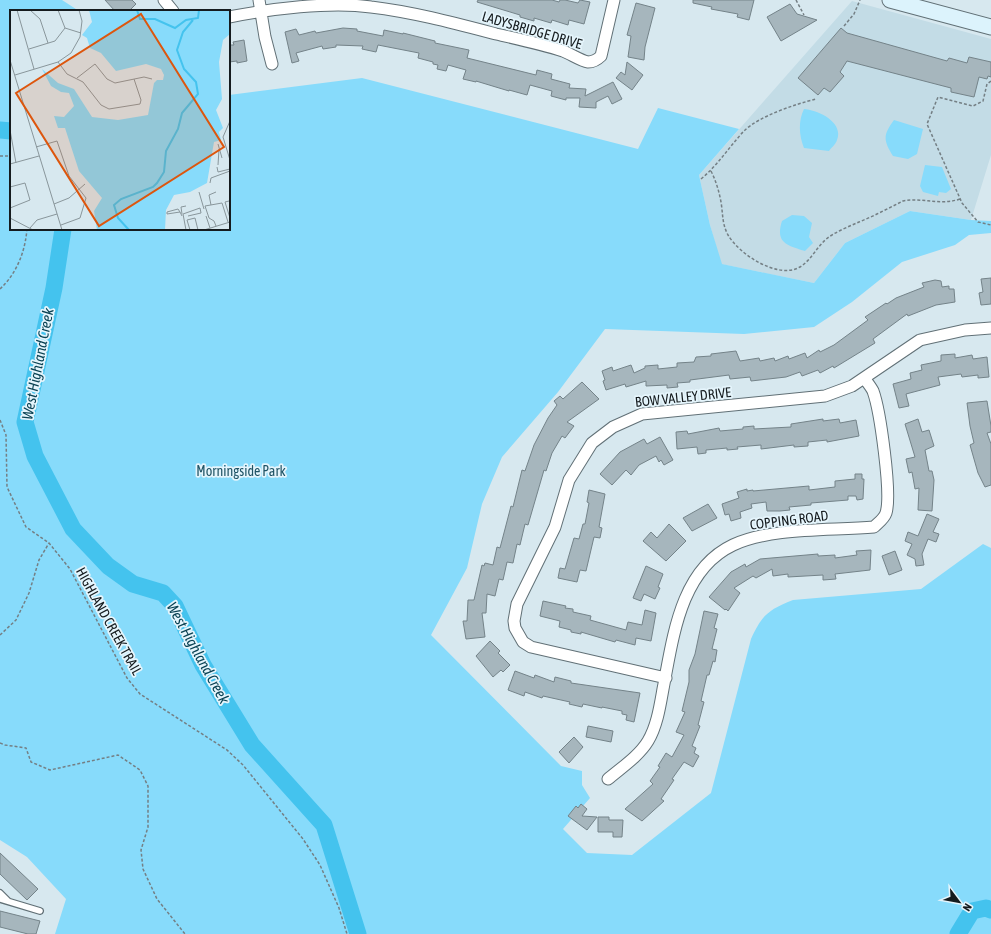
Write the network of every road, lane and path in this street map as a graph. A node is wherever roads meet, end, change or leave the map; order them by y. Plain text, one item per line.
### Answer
1 (164, 0) edge
2 (614, 0) edge
3 (796, 0) edge
4 (860, 0) edge
5 (890, 0) edge
6 (260, 6) edge
7 (172, 10) edge
8 (804, 15) dead end
9 (230, 17) edge
10 (844, 26) dead end
11 (991, 27) edge
12 (272, 64) dead end
13 (991, 82) edge
14 (816, 99) dead end
15 (711, 171) junction
16 (701, 179) dead end
17 (960, 199) junction
18 (991, 225) edge
19 (27, 230) edge
20 (0, 289) edge
21 (991, 328) edge
22 (864, 378) junction
23 (0, 420) edge
24 (49, 543) junction
25 (0, 635) edge
26 (666, 678) junction
27 (0, 743) edge
28 (608, 779) dead end
29 (0, 893) edge
30 (0, 899) edge
31 (9, 902) junction
32 (40, 910) dead end
33 (185, 934) edge
34 (348, 934) edge

1 - 7 street
2 - 6 street, LADYSBRIDGE DRIVE
3 - 8 path
4 - 10 path
5 - 11 street
6 - 9 street, LADYSBRIDGE DRIVE
6 - 12 street
13 - 17 path
14 - 15 path
15 - 16 path
15 - 17 path
17 - 18 path
19 - 20 path
21 - 22 street, BOW VALLEY DRIVE
22 - 26 street, COPPING ROAD
22 - 26 street, BOW VALLEY DRIVE
23 - 24 path, HIGHLAND CREEK TRAIL
24 - 25 path
24 - 34 path, HIGHLAND CREEK TRAIL
26 - 28 street, COPPING ROAD
27 - 33 path
29 - 31 lane
30 - 31 lane
31 - 32 lane

